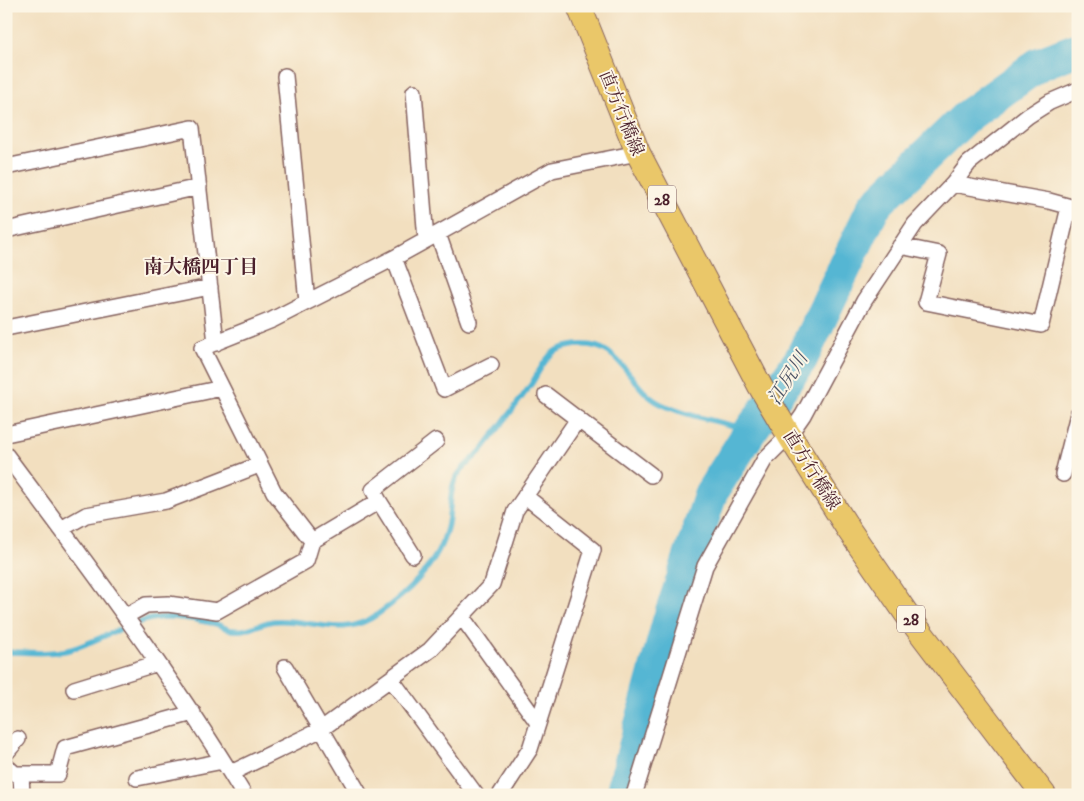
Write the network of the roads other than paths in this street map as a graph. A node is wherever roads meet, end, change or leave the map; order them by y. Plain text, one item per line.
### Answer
1 (579, 6) edge
2 (285, 76) dead end
3 (1078, 90) edge
4 (414, 92) dead end
5 (638, 154) junction
6 (6, 167) edge
7 (952, 184) junction
8 (199, 187) junction
9 (1074, 208) edge
10 (6, 230) edge
11 (432, 237) junction
12 (900, 246) junction
13 (394, 258) junction
14 (210, 286) junction
15 (308, 302) junction
16 (468, 322) dead end
17 (6, 328) edge
18 (216, 343) junction
19 (491, 365) dead end
20 (222, 388) junction
21 (546, 395) dead end
22 (1078, 414) edge
23 (578, 419) junction
24 (6, 434) edge
25 (789, 435) junction
26 (436, 441) dead end
27 (6, 455) edge
28 (259, 465) junction
29 (1063, 474) dead end
30 (651, 475) dead end
31 (525, 496) junction
32 (379, 501) junction
33 (61, 529) junction
34 (312, 541) junction
35 (413, 555) dead end
36 (126, 616) junction
37 (462, 617) junction
38 (158, 662) junction
39 (285, 667) dead end
40 (391, 679) junction
41 (74, 689) dead end
42 (193, 713) junction
43 (538, 723) junction
44 (320, 730) junction
45 (18, 740) dead end
46 (6, 753) edge
47 (6, 766) edge
48 (227, 767) junction
49 (21, 774) junction
50 (137, 778) dead end
51 (22, 795) edge
52 (244, 795) edge
53 (360, 795) edge
54 (476, 795) edge
55 (500, 795) edge
56 (634, 795) edge
57 (1044, 795) edge

1 - 5 main road, 直方行橋線 / 28
2 - 15 street
3 - 7 street
4 - 11 street
5 - 11 street
5 - 25 main road, 直方行橋線 / 28
6 - 8 street
7 - 9 street
7 - 12 street
8 - 10 street
8 - 14 street
9 - 12 street
11 - 13 street
11 - 16 street
12 - 25 street
13 - 15 street
13 - 19 street
14 - 17 street
14 - 18 street
15 - 18 street
18 - 20 street
20 - 24 street
20 - 28 street
21 - 23 street
22 - 29 street
23 - 30 street
23 - 31 street
25 - 56 street
25 - 57 main road, 直方行橋線 / 28
26 - 32 street
27 - 33 street
28 - 33 street
28 - 34 street
31 - 37 street
31 - 43 street
32 - 34 street
32 - 35 street
33 - 36 street
34 - 36 street
36 - 38 street
37 - 40 street
37 - 43 street
38 - 41 street
38 - 42 street
39 - 44 street
40 - 44 street
40 - 54 street
42 - 48 street
42 - 49 street
43 - 55 street
44 - 48 street
44 - 53 street
45 - 46 street
47 - 49 street
48 - 50 street
48 - 52 street
49 - 51 street

